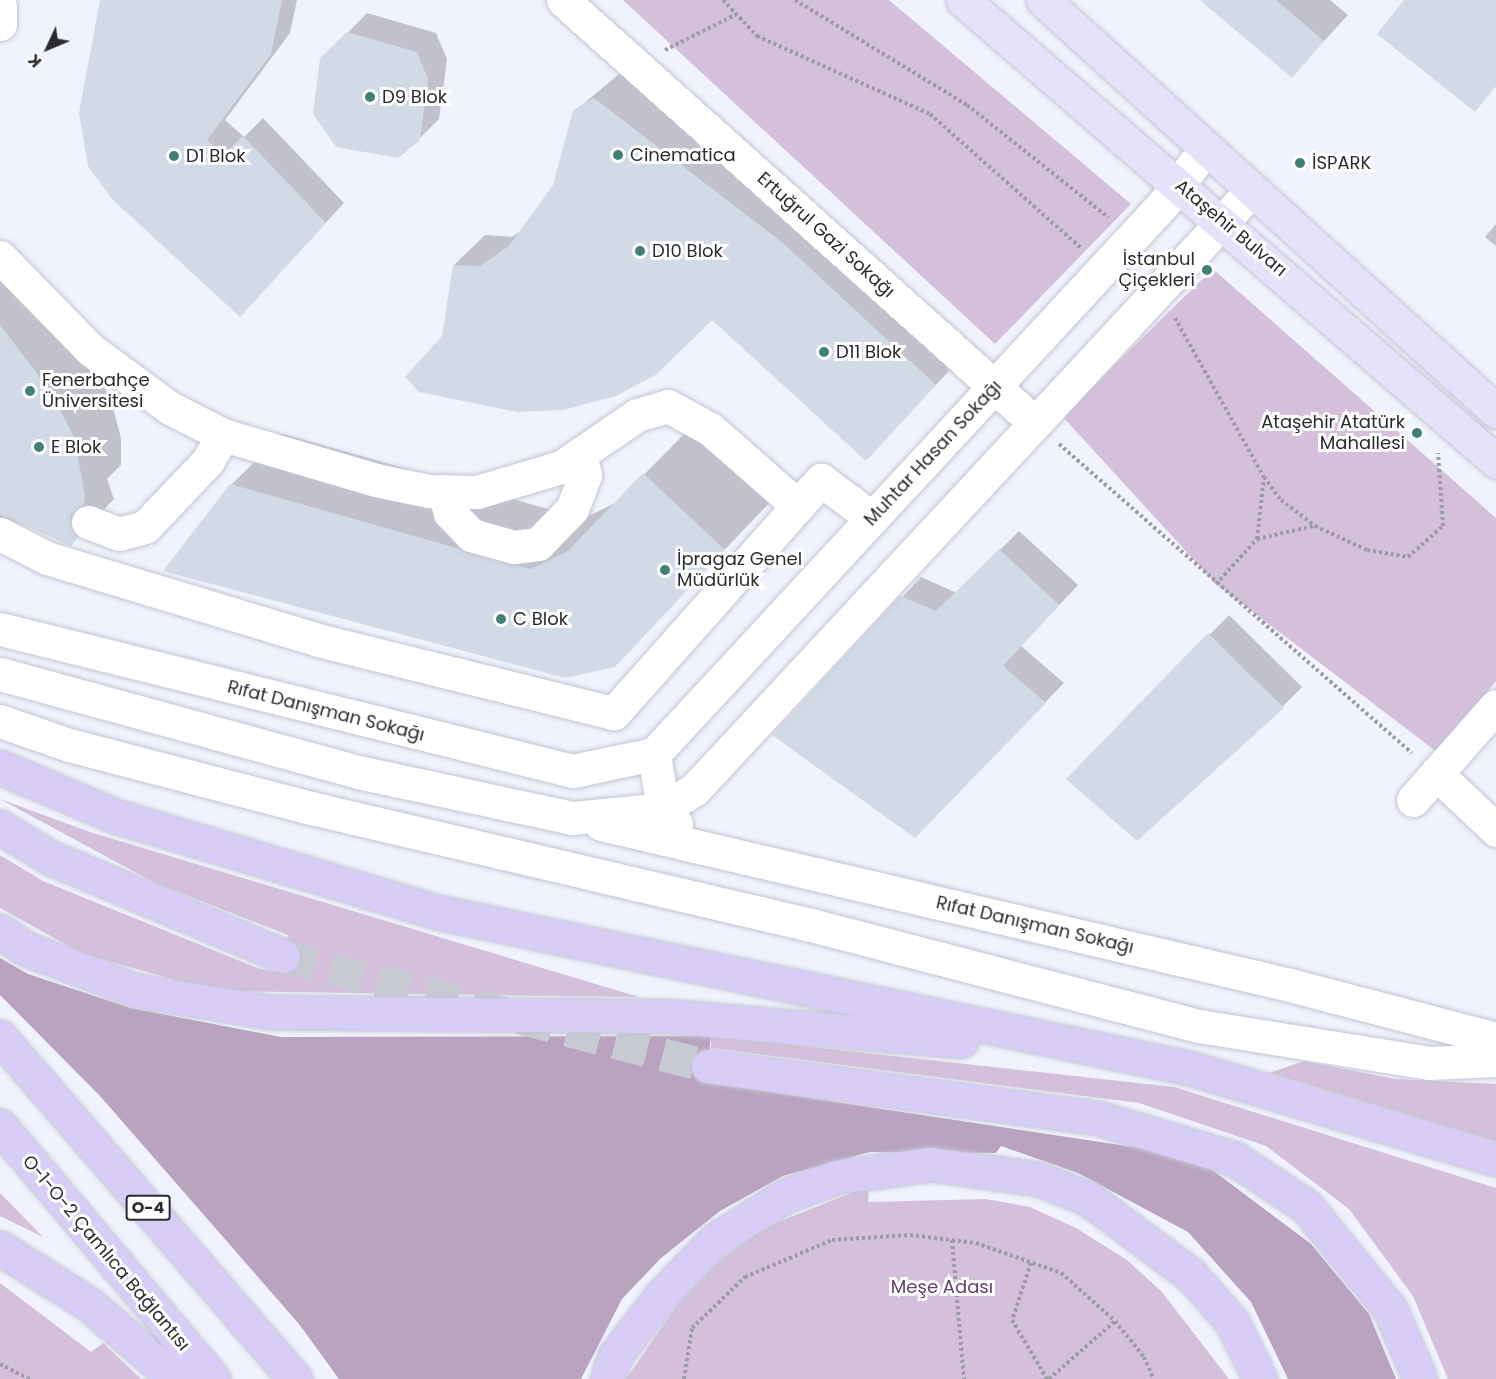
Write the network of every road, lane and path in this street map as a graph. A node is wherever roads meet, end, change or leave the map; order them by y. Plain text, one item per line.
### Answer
1 (563, 0) edge
2 (723, 0) edge
3 (795, 0) edge
4 (963, 0) edge
5 (1043, 0) edge
6 (0, 6) edge
7 (736, 14) junction
8 (0, 24) edge
9 (636, 64) junction
10 (1206, 148) junction
11 (1176, 183) junction
12 (1252, 190) junction
13 (1222, 221) junction
14 (1132, 237) junction
15 (0, 257) edge
16 (1103, 268) junction
17 (1168, 306) dead end
18 (995, 386) junction
19 (1496, 411) edge
20 (1035, 423) junction
21 (223, 435) junction
22 (1437, 440) dead end
23 (581, 457) junction
24 (1496, 461) edge
25 (1264, 477) junction
26 (444, 491) junction
27 (798, 506) junction
28 (872, 518) junction
29 (88, 522) dead end
30 (1315, 526) junction
31 (0, 534) edge
32 (1257, 539) junction
33 (1216, 584) junction
34 (0, 629) edge
35 (0, 674) edge
36 (1496, 706) edge
37 (0, 721) edge
38 (654, 754) junction
39 (0, 767) edge
40 (1436, 773) junction
41 (1413, 800) dead end
42 (663, 808) junction
43 (573, 818) junction
44 (0, 826) edge
45 (1496, 830) edge
46 (696, 846) junction
47 (0, 931) edge
48 (283, 956) tunnel mouth
49 (0, 1037) edge
50 (1496, 1039) edge
51 (1097, 1053) junction
52 (1496, 1060) edge
53 (708, 1066) tunnel mouth
54 (0, 1126) edge
55 (1496, 1159) edge
56 (952, 1240) junction
57 (0, 1248) edge
58 (1031, 1263) junction
59 (1115, 1321) junction
60 (0, 1364) edge
61 (29, 1379) edge
62 (175, 1379) edge
63 (213, 1379) edge
64 (295, 1379) edge
65 (607, 1379) edge
66 (684, 1379) edge
67 (964, 1379) edge
68 (1048, 1379) edge
69 (1154, 1379) edge
70 (1260, 1379) edge
71 (1420, 1379) edge

1 - 9 street, Ertuğrul Gazi Sokağı
2 - 7 path
3 - 14 path
4 - 11 main road, Ataşehir Bulvarı
5 - 10 main road
6 - 8 street
7 - 9 path
7 - 16 path
9 - 18 street, Ertuğrul Gazi Sokağı
10 - 11 street, Muhtar Hasan Sokağı
10 - 12 main road
11 - 13 main road, Ataşehir Bulvarı
11 - 14 street, Muhtar Hasan Sokağı
12 - 13 street
12 - 19 main road
13 - 20 street
13 - 24 main road, Ataşehir Bulvarı
14 - 16 street, Muhtar Hasan Sokağı
15 - 21 street
16 - 18 street, Muhtar Hasan Sokağı
17 - 25 path
18 - 20 street, Ertuğrul Gazi Sokağı
18 - 28 street, Muhtar Hasan Sokağı
20 - 33 path
20 - 42 street
21 - 26 street
21 - 29 street
22 - 30 path
23 - 26 street
23 - 26 street
23 - 27 street
25 - 30 path
25 - 32 path
27 - 28 street
27 - 31 street
28 - 38 street, Muhtar Hasan Sokağı
30 - 32 path
32 - 33 path
33 - 40 path
34 - 38 street, Rıfat Danışman Sokağı
35 - 43 street, Rıfat Danışman Sokağı
36 - 40 street
37 - 52 street
38 - 42 street
39 - 51 highway
40 - 41 street
40 - 45 street
42 - 43 street, Rıfat Danışman Sokağı
42 - 46 street
43 - 46 street, Rıfat Danışman Sokağı
44 - 48 highway
46 - 50 street, Rıfat Danışman Sokağı
47 - 51 highway
49 - 64 highway, O-4
51 - 55 highway
53 - 71 highway
54 - 63 highway, O-1-O-2 Çamlıca Bağlantısı
56 - 58 path
56 - 66 path
56 - 67 path
57 - 62 highway
58 - 59 path
58 - 68 path
59 - 68 path
59 - 69 path
60 - 61 path
65 - 70 highway

